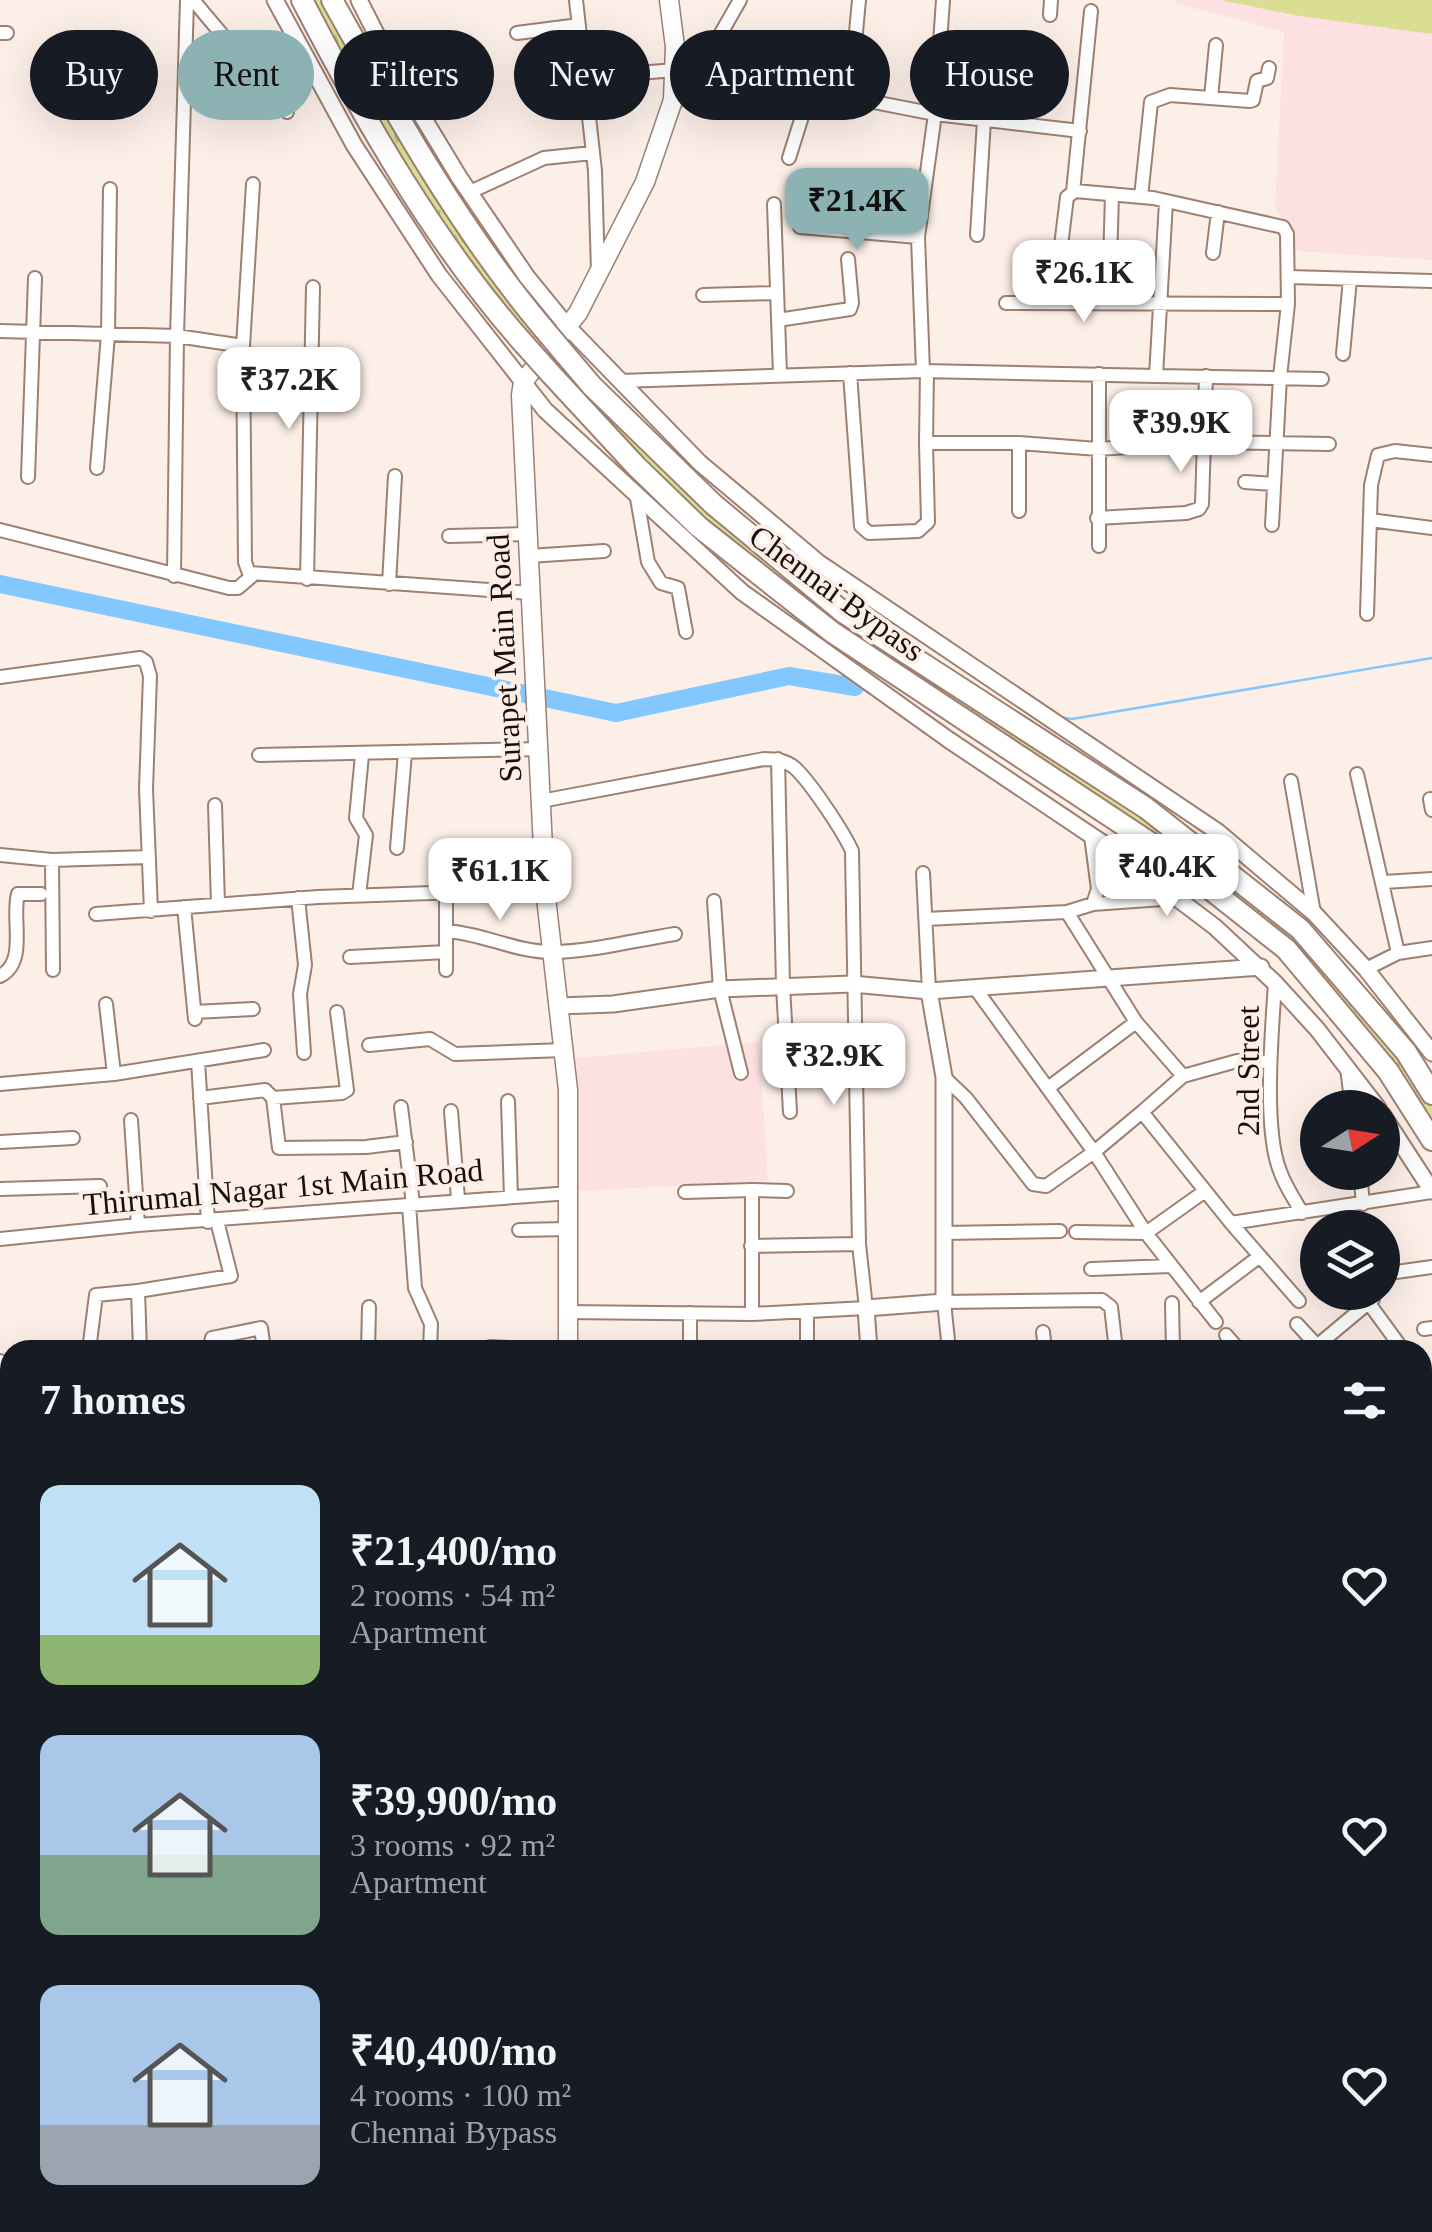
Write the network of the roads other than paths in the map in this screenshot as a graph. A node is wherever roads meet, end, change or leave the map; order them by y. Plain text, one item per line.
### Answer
1 (190, 0) edge
2 (275, 0) edge
3 (302, 0) edge
4 (332, 0) edge
5 (359, 0) edge
6 (576, 0) edge
7 (669, 0) edge
8 (740, 0) edge
9 (859, 0) edge
10 (943, 0) edge
11 (1091, 10) dead end
12 (579, 24) junction
13 (216, 30) edge
14 (538, 30) edge
15 (580, 30) edge
16 (672, 30) edge
17 (723, 30) edge
18 (856, 30) edge
19 (941, 30) edge
20 (1216, 45) dead end
21 (1269, 68) dead end
22 (1211, 98) junction
23 (670, 104) edge
24 (669, 110) joint
25 (589, 120) edge
26 (801, 120) edge
27 (934, 120) edge
28 (983, 120) edge
29 (991, 121) junction
30 (1080, 130) junction
31 (592, 152) junction
32 (789, 158) dead end
33 (253, 184) dead end
34 (110, 188) dead end
35 (470, 192) junction
36 (1073, 192) junction
37 (1112, 194) junction
38 (1141, 196) junction
39 (1166, 202) junction
40 (774, 204) dead end
41 (1218, 212) junction
42 (800, 227) dead end
43 (976, 235) dead end
44 (918, 237) junction
45 (1212, 252) dead end
46 (848, 259) dead end
47 (1110, 265) dead end
48 (598, 276) junction
49 (1289, 277) junction
50 (35, 278) dead end
51 (1350, 279) junction
52 (1432, 281) edge
53 (314, 286) dead end
54 (776, 293) junction
55 (703, 294) dead end
56 (1006, 303) dead end
57 (1054, 303) junction
58 (1288, 304) junction
59 (1162, 305) junction
60 (778, 320) junction
61 (0, 331) edge
62 (33, 332) junction
63 (108, 335) junction
64 (559, 335) junction
65 (177, 336) junction
66 (243, 346) junction
67 (1343, 354) dead end
68 (925, 371) junction
69 (850, 373) junction
70 (1099, 374) junction
71 (780, 376) junction
72 (1156, 376) junction
73 (1206, 376) junction
74 (1280, 377) junction
75 (1322, 379) dead end
76 (524, 380) junction
77 (620, 380) junction
78 (1202, 442) junction
79 (926, 443) junction
80 (1018, 443) junction
81 (1278, 444) junction
82 (1329, 444) dead end
83 (1098, 448) junction
84 (1432, 455) edge
85 (97, 468) dead end
86 (395, 476) dead end
87 (28, 477) dead end
88 (1245, 482) dead end
89 (1274, 484) junction
90 (637, 498) junction
91 (1019, 511) dead end
92 (1098, 518) junction
93 (1370, 520) junction
94 (1272, 526) dead end
95 (1432, 528) edge
96 (0, 530) edge
97 (528, 534) junction
98 (449, 536) dead end
99 (1099, 546) dead end
100 (604, 552) dead end
101 (529, 556) junction
102 (253, 575) junction
103 (174, 576) junction
104 (307, 579) junction
105 (389, 584) junction
106 (531, 593) junction
107 (1367, 614) dead end
108 (686, 632) dead end
109 (825, 640) junction
110 (0, 677) edge
111 (539, 749) junction
112 (404, 753) junction
113 (362, 754) junction
114 (259, 755) dead end
115 (778, 759) junction
116 (1357, 774) dead end
117 (1291, 781) dead end
118 (541, 801) junction
119 (214, 805) dead end
120 (1091, 836) junction
121 (398, 848) dead end
122 (0, 854) edge
123 (149, 857) junction
124 (52, 860) junction
125 (923, 873) dead end
126 (1432, 879) edge
127 (1384, 882) junction
128 (546, 889) junction
129 (446, 893) junction
130 (41, 894) dead end
131 (358, 896) junction
132 (298, 898) junction
133 (1176, 898) junction
134 (714, 901) dead end
135 (218, 904) junction
136 (1093, 904) junction
137 (184, 907) junction
138 (151, 912) junction
139 (1067, 912) junction
140 (1314, 913) junction
141 (96, 914) dead end
142 (926, 919) junction
143 (446, 931) junction
144 (675, 934) dead end
145 (1432, 948) edge
146 (446, 952) junction
147 (553, 952) junction
148 (1398, 952) junction
149 (350, 957) dead end
150 (1262, 967) junction
151 (1366, 969) junction
152 (52, 970) dead end
153 (446, 970) dead end
154 (0, 976) edge
155 (1109, 979) junction
156 (1276, 983) junction
157 (852, 984) junction
158 (783, 986) junction
159 (975, 988) junction
160 (720, 989) junction
161 (929, 991) junction
162 (106, 1004) dead end
163 (558, 1006) junction
164 (253, 1009) dead end
165 (337, 1012) dead end
166 (1136, 1022) junction
167 (369, 1045) dead end
168 (264, 1050) dead end
169 (564, 1050) junction
170 (1432, 1053) edge
171 (304, 1054) dead end
172 (198, 1061) junction
173 (1270, 1062) junction
174 (1347, 1068) junction
175 (742, 1072) dead end
176 (114, 1074) junction
177 (1183, 1076) junction
178 (944, 1077) junction
179 (0, 1084) edge
180 (1048, 1088) junction
181 (1350, 1090) edge
182 (1364, 1090) edge
183 (1432, 1094) edge
184 (200, 1098) junction
185 (274, 1098) junction
186 (508, 1101) dead end
187 (401, 1106) dead end
188 (451, 1111) dead end
189 (790, 1112) dead end
190 (1142, 1112) junction
191 (131, 1120) dead end
192 (73, 1138) dead end
193 (1432, 1140) edge
194 (0, 1142) edge
195 (406, 1142) junction
196 (1400, 1142) edge
197 (1094, 1152) junction
198 (100, 1186) dead end
199 (0, 1189) edge
200 (752, 1190) junction
201 (788, 1190) dead end
202 (1362, 1190) edge
203 (1205, 1191) junction
204 (685, 1192) dead end
205 (1432, 1192) edge
206 (570, 1193) junction
207 (512, 1197) junction
208 (458, 1200) junction
209 (411, 1204) junction
210 (1364, 1204) junction
211 (1300, 1210) edge
212 (1323, 1210) edge
213 (1300, 1213) edge
214 (212, 1221) junction
215 (1231, 1224) junction
216 (138, 1225) junction
217 (519, 1230) dead end
218 (568, 1230) junction
219 (1060, 1231) dead end
220 (1076, 1232) dead end
221 (1146, 1232) junction
222 (944, 1233) junction
223 (0, 1239) edge
224 (859, 1244) junction
225 (751, 1246) junction
226 (1260, 1256) junction
227 (1170, 1266) junction
228 (1432, 1266) edge
229 (1091, 1270) dead end
230 (1400, 1271) edge
231 (138, 1290) junction
232 (944, 1302) junction
233 (1198, 1302) junction
234 (1299, 1302) dead end
235 (1172, 1303) dead end
236 (369, 1307) dead end
237 (866, 1308) junction
238 (1358, 1310) edge
239 (1379, 1310) edge
240 (566, 1312) junction
241 (807, 1312) junction
242 (690, 1313) junction
243 (752, 1314) junction
244 (1216, 1322) dead end
245 (1297, 1324) dead end
246 (1043, 1332) dead end
247 (1226, 1334) dead end
248 (90, 1340) edge
249 (140, 1340) edge
250 (212, 1340) edge
251 (263, 1340) edge
252 (368, 1340) edge
253 (430, 1340) edge
254 (567, 1340) edge
255 (690, 1340) edge
256 (807, 1340) edge
257 (868, 1340) edge
258 (948, 1340) edge
259 (1043, 1340) edge
260 (1115, 1340) edge
261 (1173, 1340) edge
262 (1231, 1340) edge
263 (1310, 1340) edge
264 (1326, 1340) edge
265 (1397, 1340) edge

1 - 13 street
1 - 65 street
2 - 76 street
3 - 109 highway, Chennai Bypass, bridge
4 - 64 highway, Chennai Bypass
5 - 35 street
6 - 12 street
7 - 16 main road
8 - 17 street
9 - 18 street
10 - 19 street
11 - 30 street
12 - 14 street
12 - 15 street
20 - 22 street
21 - 22 street
22 - 38 street
23 - 24 main road
24 - 48 main road
25 - 31 street
26 - 32 street
27 - 44 street
28 - 29 street
29 - 30 street
29 - 43 street
30 - 36 street
31 - 35 street
31 - 48 street
33 - 66 street
34 - 63 street
35 - 64 street
36 - 37 street
36 - 57 street
37 - 38 street
37 - 47 street
38 - 39 street
39 - 41 street
39 - 59 street
40 - 54 street
41 - 45 street
41 - 49 street
42 - 44 street
44 - 68 street
46 - 60 street
48 - 64 main road
49 - 51 street
49 - 58 street
50 - 62 street
51 - 52 street
51 - 67 street
53 - 104 street
54 - 55 street
54 - 60 street
56 - 57 street
57 - 59 street
58 - 59 street
58 - 74 street
59 - 72 street
60 - 71 street
61 - 62 street
62 - 63 street
62 - 87 street
63 - 65 street
63 - 85 street
64 - 76 main road
64 - 77 street
64 - 183 highway, Chennai Bypass
65 - 66 street
65 - 103 street
66 - 102 street
68 - 69 street
68 - 70 street
68 - 79 street
69 - 71 street
69 - 79 street
70 - 72 street
70 - 83 street
71 - 77 street
72 - 73 street
73 - 74 street
73 - 78 street
74 - 75 street
74 - 81 street
76 - 90 street
76 - 97 main road, Surapet Main Road
77 - 140 street
78 - 81 street
78 - 83 street
78 - 92 street
79 - 80 street
80 - 83 street
80 - 91 street
81 - 82 street
81 - 89 street
83 - 92 street
84 - 93 street
86 - 105 street
88 - 89 street
89 - 94 street
90 - 108 street
90 - 109 street
92 - 99 street
93 - 95 street
93 - 107 street
96 - 103 street
97 - 98 street
97 - 101 main road, Surapet Main Road
100 - 101 street
101 - 106 main road, Surapet Main Road
102 - 103 street
102 - 104 street
104 - 105 street
105 - 106 street
106 - 111 main road, Surapet Main Road
109 - 120 street
109 - 193 highway, Chennai Bypass
110 - 123 street
111 - 112 street
111 - 118 main road, Surapet Main Road
112 - 113 street
112 - 121 street
113 - 114 street
113 - 131 street
115 - 118 street
115 - 157 street
115 - 158 street
116 - 127 street
117 - 140 street
118 - 128 main road, Surapet Main Road
119 - 135 street
120 - 133 street
120 - 136 street
122 - 124 street
123 - 124 street
123 - 138 street
124 - 152 street
125 - 142 street
126 - 127 street
127 - 148 street
128 - 129 street
128 - 147 main road, Surapet Main Road
129 - 131 street
129 - 143 street
130 - 154 street
131 - 132 street
132 - 135 street
132 - 171 street
133 - 136 street
133 - 150 street
134 - 160 street
135 - 137 street
136 - 139 street
137 - 138 street
137 - 164 street
138 - 141 street
139 - 142 street
139 - 155 street
140 - 151 street
142 - 161 street
143 - 146 street
143 - 147 street
144 - 147 street
145 - 148 street
146 - 149 street
146 - 153 street
147 - 163 main road, Surapet Main Road
148 - 151 street
150 - 155 street
150 - 156 street
151 - 170 street
155 - 159 street
155 - 166 street
156 - 173 street, 2nd Street
156 - 174 street
157 - 158 street
157 - 161 street
157 - 224 street
158 - 160 street
158 - 189 street
159 - 161 street
159 - 180 street
160 - 163 street
160 - 175 street
161 - 178 street
162 - 176 street
163 - 169 main road, Surapet Main Road
165 - 185 street
166 - 177 street
166 - 180 street
167 - 169 street
168 - 172 street
169 - 206 main road, Surapet Main Road
172 - 176 street
172 - 184 street
173 - 177 street
173 - 211 street, 2nd Street
174 - 181 street
174 - 182 street
176 - 179 street
177 - 190 street
178 - 197 street
178 - 222 street
180 - 197 street
184 - 185 street
184 - 214 street
185 - 195 street
186 - 207 street
187 - 195 street
188 - 208 street
190 - 197 street
190 - 203 street
191 - 216 street
192 - 194 street
195 - 209 street
196 - 205 street
197 - 221 street
198 - 199 street
200 - 201 street
200 - 204 street
200 - 225 street
202 - 210 street
203 - 215 street
203 - 221 street
205 - 210 street
206 - 207 street, Thirumal Nagar 1st Main Road
206 - 218 main road, Surapet Main Road
207 - 208 street, Thirumal Nagar 1st Main Road
208 - 209 street, Thirumal Nagar 1st Main Road
209 - 214 street, Thirumal Nagar 1st Main Road
209 - 253 street
210 - 212 street
213 - 215 street
214 - 216 street, Thirumal Nagar 1st Main Road
214 - 231 street
215 - 226 street
216 - 223 street, Thirumal Nagar 1st Main Road
217 - 218 street
218 - 240 main road, Surapet Main Road
219 - 222 street
220 - 221 street
221 - 227 street
222 - 232 street
224 - 225 street
224 - 237 street
225 - 243 street
226 - 233 street
226 - 234 street
227 - 229 street
227 - 233 street
228 - 230 street
231 - 248 street
231 - 249 street
232 - 237 street
232 - 258 street
232 - 260 street
233 - 244 street
235 - 261 street
236 - 252 street
237 - 241 street
237 - 257 street
238 - 264 street
239 - 265 street
240 - 242 street
240 - 254 main road, Surapet Main Road
241 - 243 street
241 - 256 street
242 - 243 street
242 - 255 street
245 - 263 street
246 - 259 street
247 - 262 street
250 - 251 street

